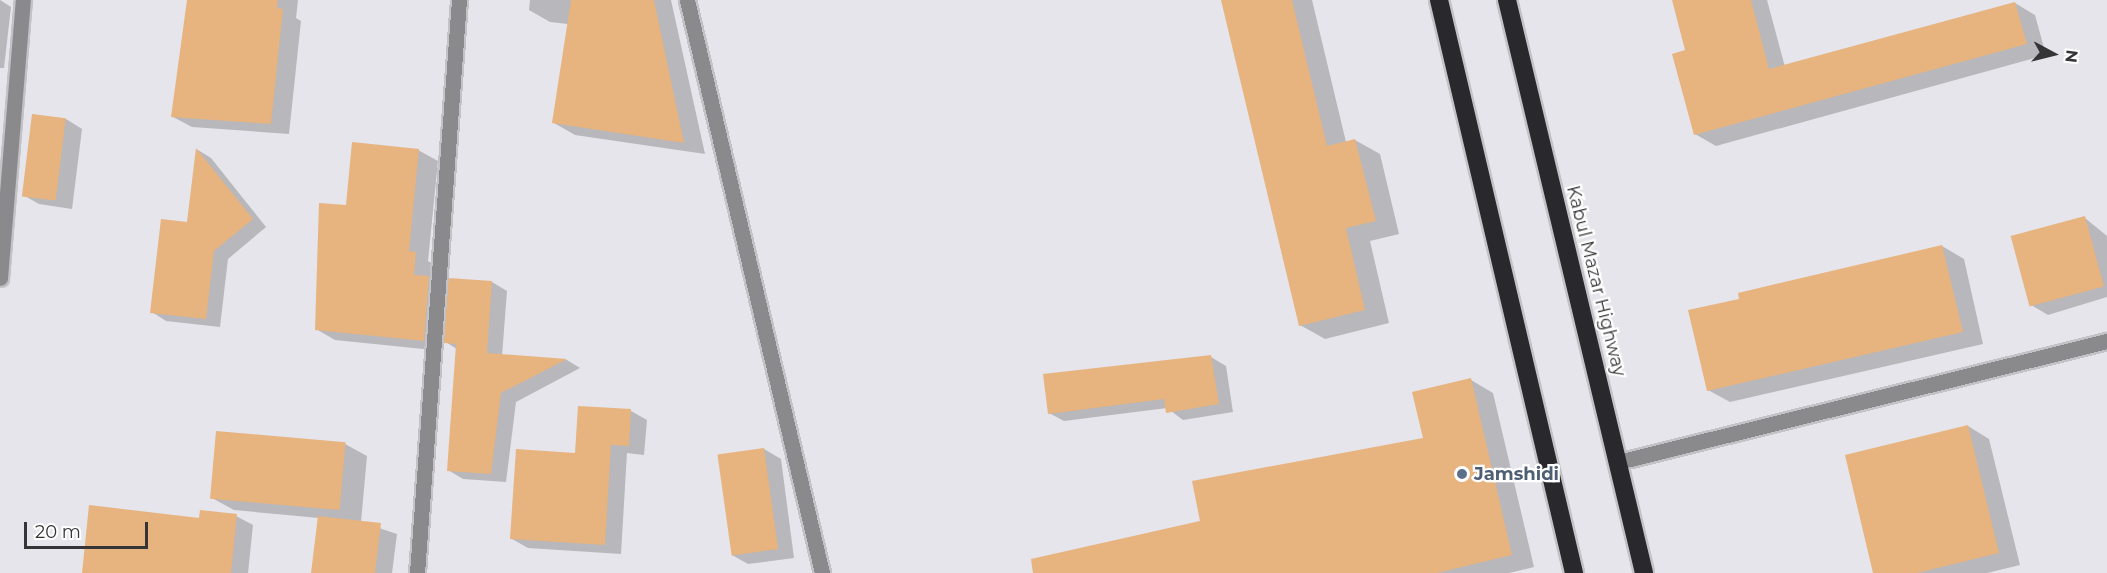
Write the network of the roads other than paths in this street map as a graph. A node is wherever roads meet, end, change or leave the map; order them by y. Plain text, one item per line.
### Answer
1 (22, 0) edge
2 (459, 0) edge
3 (687, 0) edge
4 (1439, 0) edge
5 (1507, 0) edge
6 (0, 278) edge
7 (2107, 341) edge
8 (1618, 462) junction
9 (417, 573) edge
10 (822, 573) edge
11 (1574, 573) edge
12 (1644, 573) edge

1 - 6 street
2 - 9 street
3 - 10 street
4 - 11 highway
5 - 8 highway, Kabul Mazar Highway
7 - 8 street
8 - 12 highway, Kabul Mazar Highway

